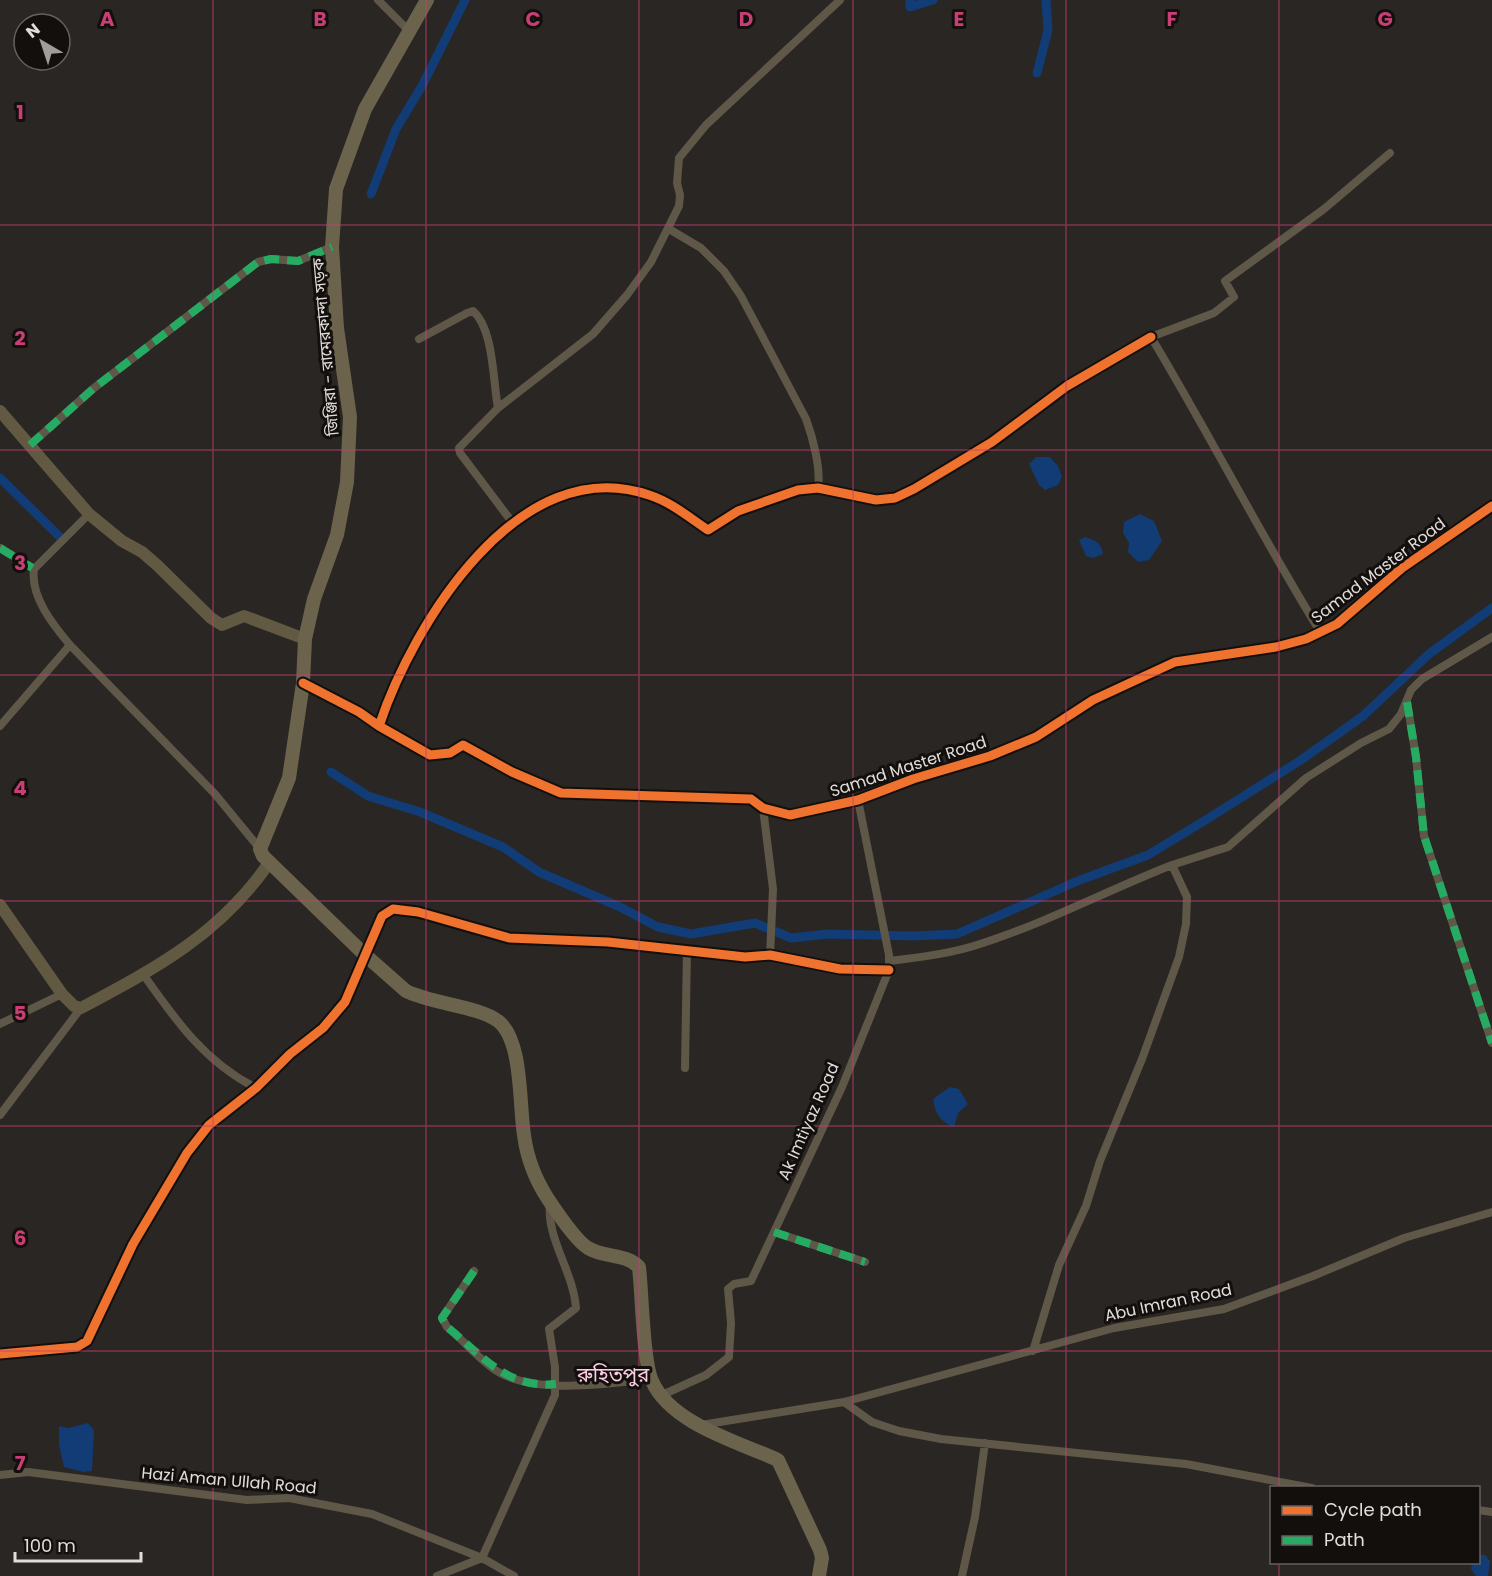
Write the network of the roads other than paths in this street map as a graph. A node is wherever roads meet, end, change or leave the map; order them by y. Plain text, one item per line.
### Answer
1 (378, 0) edge
2 (427, 0) edge
3 (840, 0) edge
4 (409, 31) junction
5 (1390, 153) dead end
6 (669, 229) junction
7 (332, 247) junction
8 (1151, 337) junction
9 (420, 339) dead end
10 (498, 408) junction
11 (0, 411) edge
12 (30, 445) junction
13 (818, 488) junction
14 (1492, 506) edge
15 (88, 514) junction
16 (512, 522) junction
17 (0, 548) edge
18 (34, 569) junction
19 (1321, 633) junction
20 (1492, 637) edge
21 (305, 639) junction
22 (70, 645) junction
23 (303, 683) junction
24 (1407, 702) junction
25 (0, 726) edge
26 (379, 726) junction
27 (858, 800) junction
28 (763, 808) junction
29 (260, 849) junction
30 (269, 863) junction
31 (1172, 865) junction
32 (0, 905) edge
33 (687, 950) junction
34 (364, 954) junction
35 (770, 955) junction
36 (889, 962) junction
37 (143, 974) junction
38 (62, 994) junction
39 (81, 1008) junction
40 (0, 1024) edge
41 (1492, 1043) edge
42 (685, 1068) dead end
43 (256, 1088) junction
44 (0, 1116) edge
45 (550, 1201) junction
46 (1492, 1212) edge
47 (774, 1232) junction
48 (865, 1262) dead end
49 (474, 1271) dead end
50 (1034, 1351) junction
51 (0, 1354) edge
52 (651, 1379) junction
53 (556, 1384) junction
54 (660, 1396) junction
55 (844, 1402) junction
56 (700, 1425) junction
57 (985, 1443) junction
58 (0, 1474) edge
59 (1302, 1486) edge
60 (482, 1558) junction
61 (437, 1576) edge
62 (514, 1576) edge
63 (819, 1576) edge
64 (962, 1576) edge

1 - 4 street
2 - 4 main road, জিঞ্জিরা - রামেরকান্দা সড়ক
3 - 6 street
4 - 7 main road, জিঞ্জিরা - রামেরকান্দা সড়ক
5 - 8 street
6 - 10 street
6 - 13 street
7 - 12 street
7 - 21 main road, জিঞ্জিরা - রামেরকান্দা সড়ক
8 - 13 street
8 - 19 street
9 - 10 street
10 - 16 street
11 - 12 street
12 - 15 street
13 - 16 street
14 - 19 street, Samad Master Road
15 - 18 street
15 - 21 street
16 - 26 street
17 - 18 street
18 - 22 street
19 - 27 street, Samad Master Road
20 - 24 street
21 - 23 main road, জিঞ্জিরা - রামেরকান্দা সড়ক
22 - 25 street
22 - 29 street
23 - 26 street, Samad Master Road
23 - 29 main road, জিঞ্জিরা - রামেরকান্দা সড়ক
24 - 31 street
24 - 41 street
26 - 28 street, Samad Master Road
27 - 28 street, Samad Master Road
27 - 36 street
28 - 35 street
29 - 30 main road
30 - 34 main road
30 - 37 street
31 - 36 street
31 - 50 street
32 - 38 street
33 - 34 street
33 - 35 street
33 - 42 street
34 - 43 street
34 - 45 main road
35 - 36 street
36 - 47 street, Ak Imtiyaz Road
37 - 39 street
37 - 43 street
38 - 39 street
38 - 40 street
39 - 44 street
43 - 51 street
45 - 52 main road
45 - 53 street
46 - 50 street, Abu Imran Road
47 - 48 street
47 - 54 street, Ak Imtiyaz Road
49 - 53 street
50 - 55 street, Abu Imran Road
52 - 53 street
52 - 54 main road
53 - 60 street
54 - 56 main road
55 - 56 street, Abu Imran Road
55 - 57 street
56 - 63 main road
57 - 59 street
57 - 64 street
58 - 60 street, Hazi Aman Ullah Road
60 - 61 street
60 - 62 street, Hazi Aman Ullah Road

